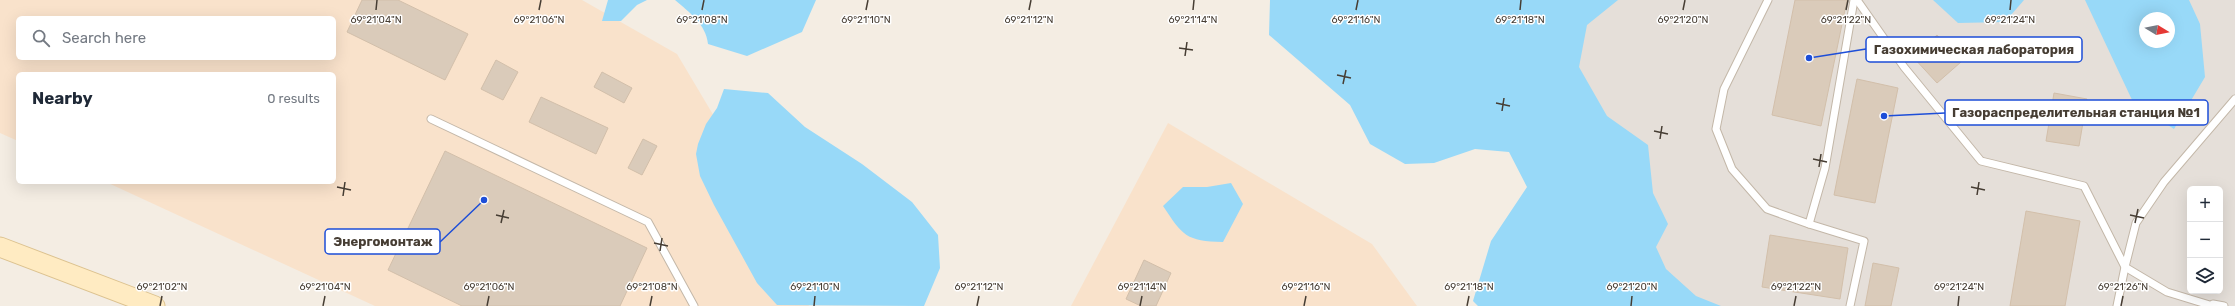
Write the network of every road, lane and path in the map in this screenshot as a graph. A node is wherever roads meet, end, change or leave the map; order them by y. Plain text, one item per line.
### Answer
1 (1768, 0) edge
2 (1855, 0) edge
3 (2235, 99) edge
4 (431, 119) dead end
5 (1808, 224) junction
6 (0, 247) edge
7 (2125, 267) junction
8 (2213, 305) edge
9 (154, 306) edge
10 (694, 306) edge
11 (1850, 306) edge
12 (2117, 306) edge
13 (2224, 306) edge

1 - 5 lane
2 - 5 lane
2 - 7 lane
3 - 7 lane
4 - 10 lane
5 - 11 lane
6 - 9 main road
7 - 8 lane
7 - 12 lane
8 - 13 lane

